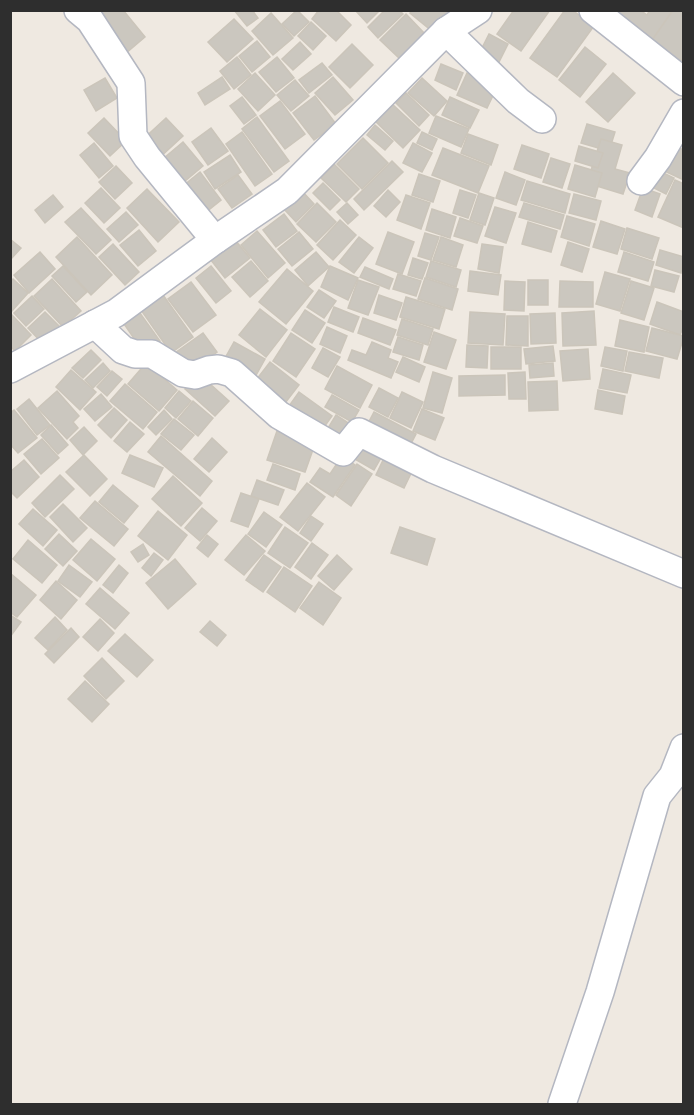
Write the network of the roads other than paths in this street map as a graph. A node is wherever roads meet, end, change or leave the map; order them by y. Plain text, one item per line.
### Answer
1 (78, 10) edge
2 (478, 10) edge
3 (593, 10) edge
4 (446, 32) junction
5 (684, 82) edge
6 (684, 113) edge
7 (542, 118) dead end
8 (641, 181) dead end
9 (215, 240) junction
10 (95, 324) junction
11 (10, 369) edge
12 (684, 574) edge
13 (684, 748) edge
14 (562, 1104) edge

1 - 9 street
2 - 4 street
3 - 5 street
4 - 7 street
4 - 9 street
6 - 8 street
9 - 10 street
10 - 11 street
10 - 12 street
13 - 14 street

